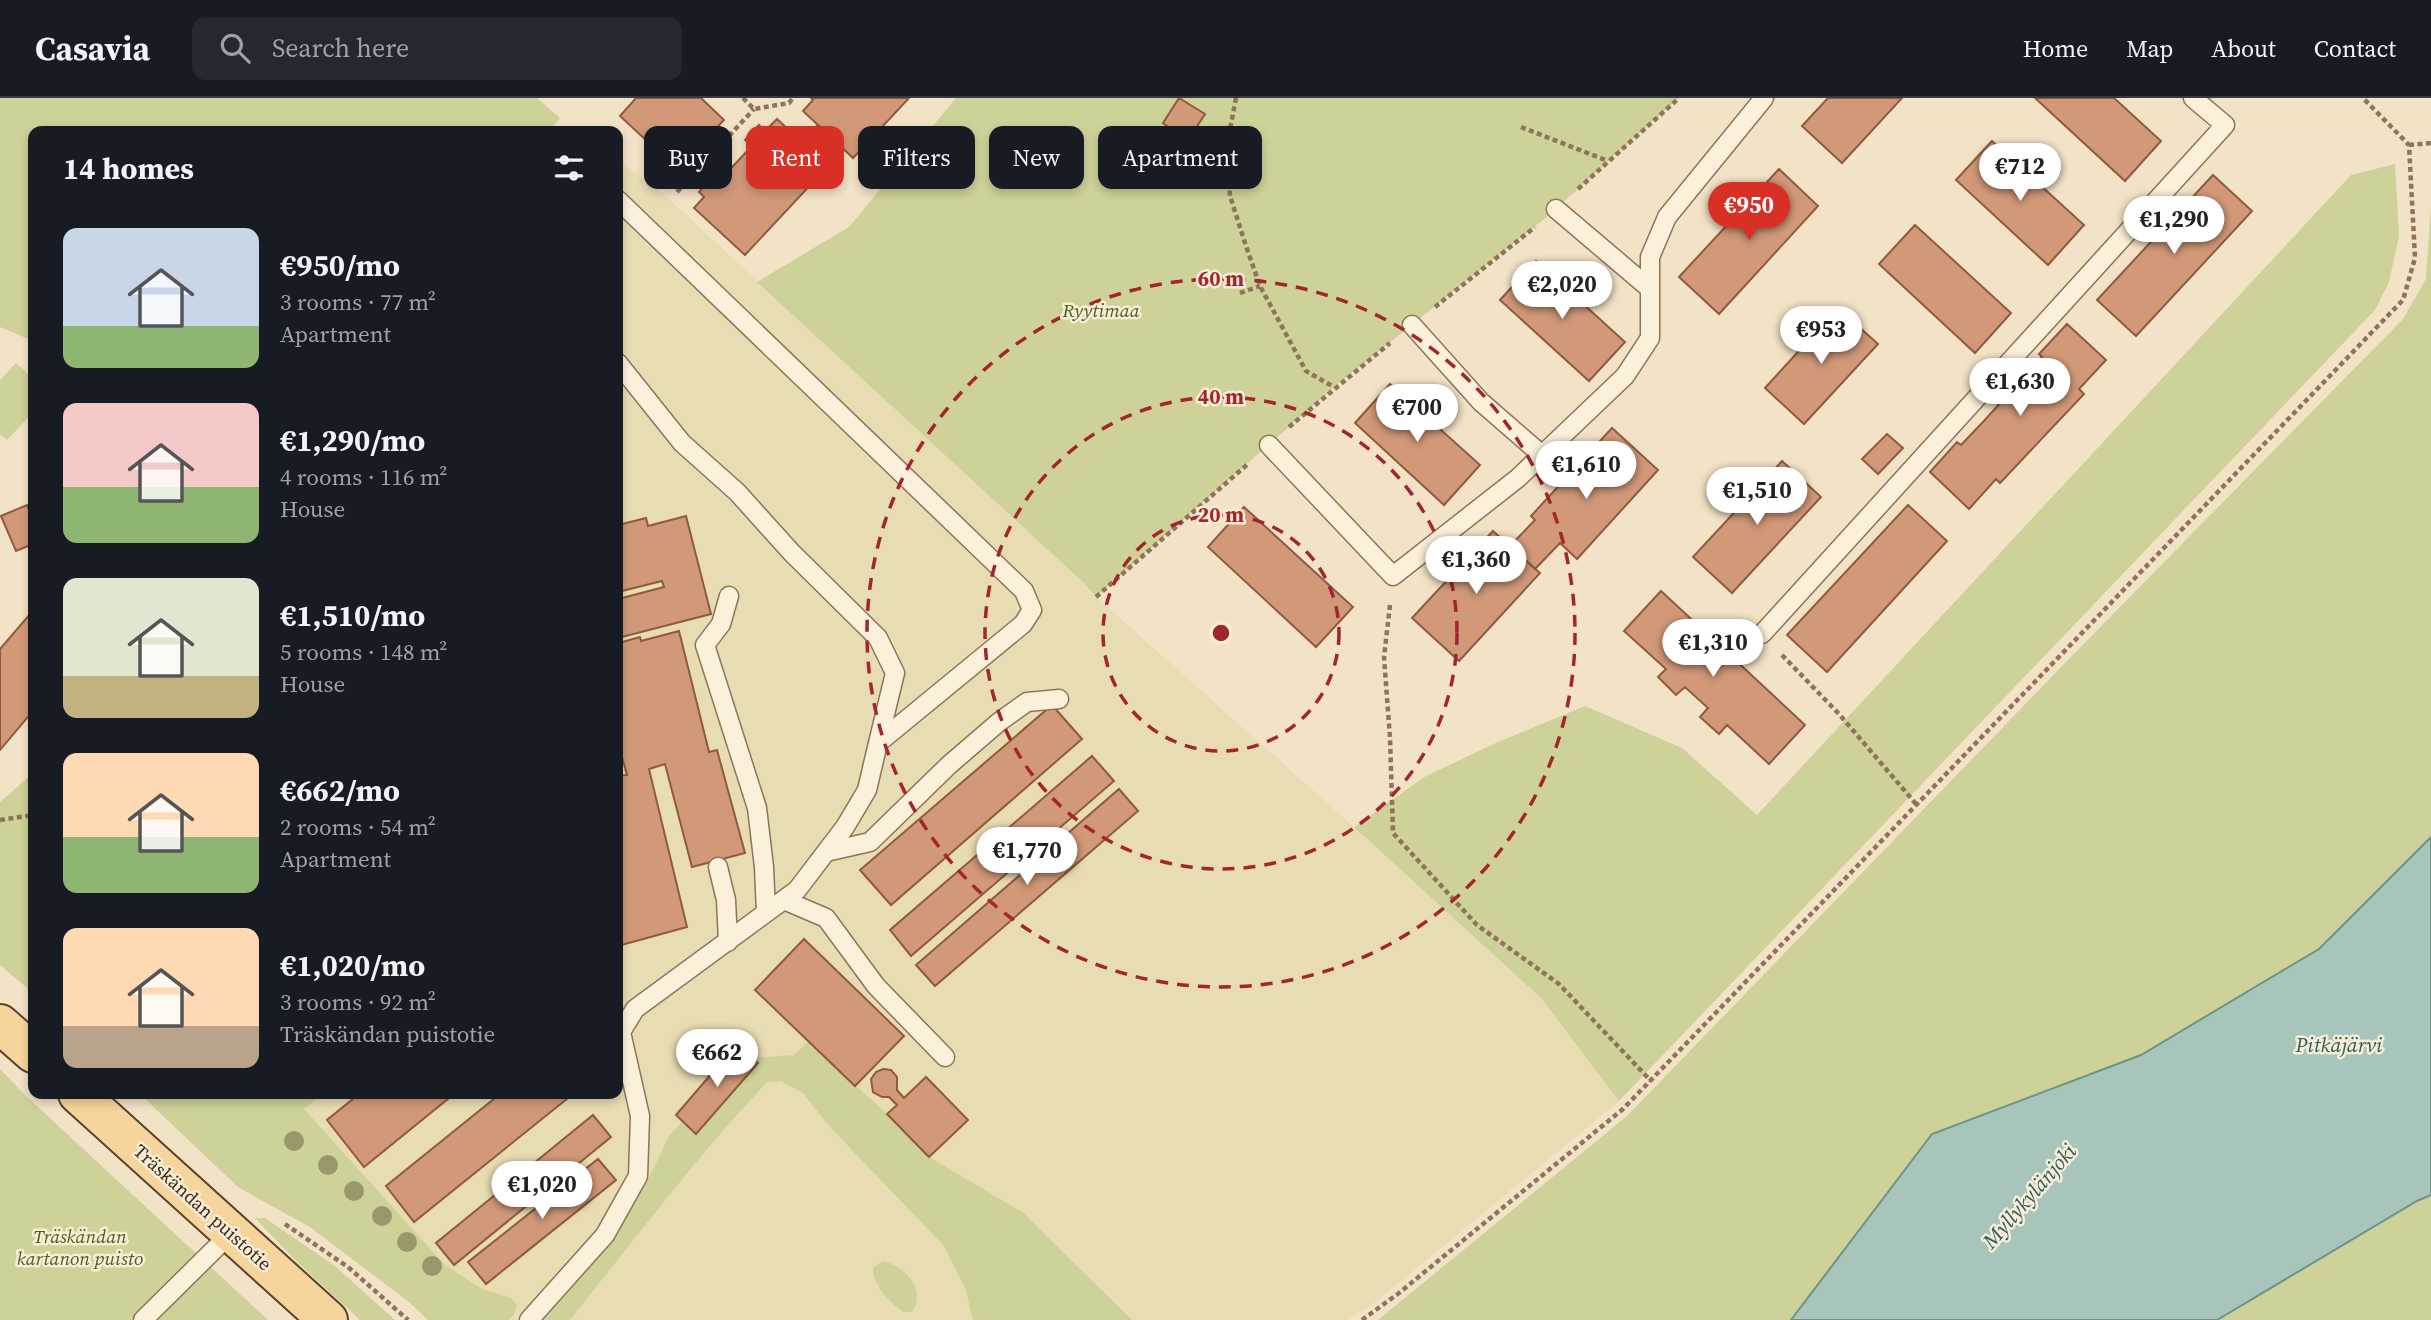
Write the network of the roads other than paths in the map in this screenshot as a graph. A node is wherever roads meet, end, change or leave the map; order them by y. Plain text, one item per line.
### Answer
1 (1764, 98) edge
2 (2193, 98) edge
3 (623, 205) edge
4 (1556, 209) road end
5 (1649, 288) junction
6 (1412, 325) road end
7 (623, 369) edge
8 (1269, 446) road end
9 (1542, 455) junction
10 (729, 596) dead end
11 (1762, 634) road end
12 (1059, 699) dead end
13 (878, 743) junction
14 (826, 852) junction
15 (718, 867) dead end
16 (784, 900) junction
17 (766, 913) junction
18 (728, 942) junction
19 (623, 1025) edge
20 (623, 1046) edge
21 (945, 1057) dead end
22 (84, 1099) edge
23 (231, 1233) junction
24 (143, 1320) edge
25 (328, 1320) edge
26 (529, 1320) edge

1 - 5 lane
2 - 11 lane
3 - 13 lane
4 - 5 lane
5 - 9 lane
6 - 9 lane
7 - 13 lane
8 - 9 lane
10 - 17 lane
12 - 14 lane
13 - 14 lane
14 - 16 lane
15 - 18 lane
16 - 17 lane
16 - 21 lane
17 - 18 lane
18 - 19 lane
20 - 26 lane
22 - 23 main road, Träskändan puistotie
23 - 24 lane
23 - 25 main road, Träskändan puistotie

